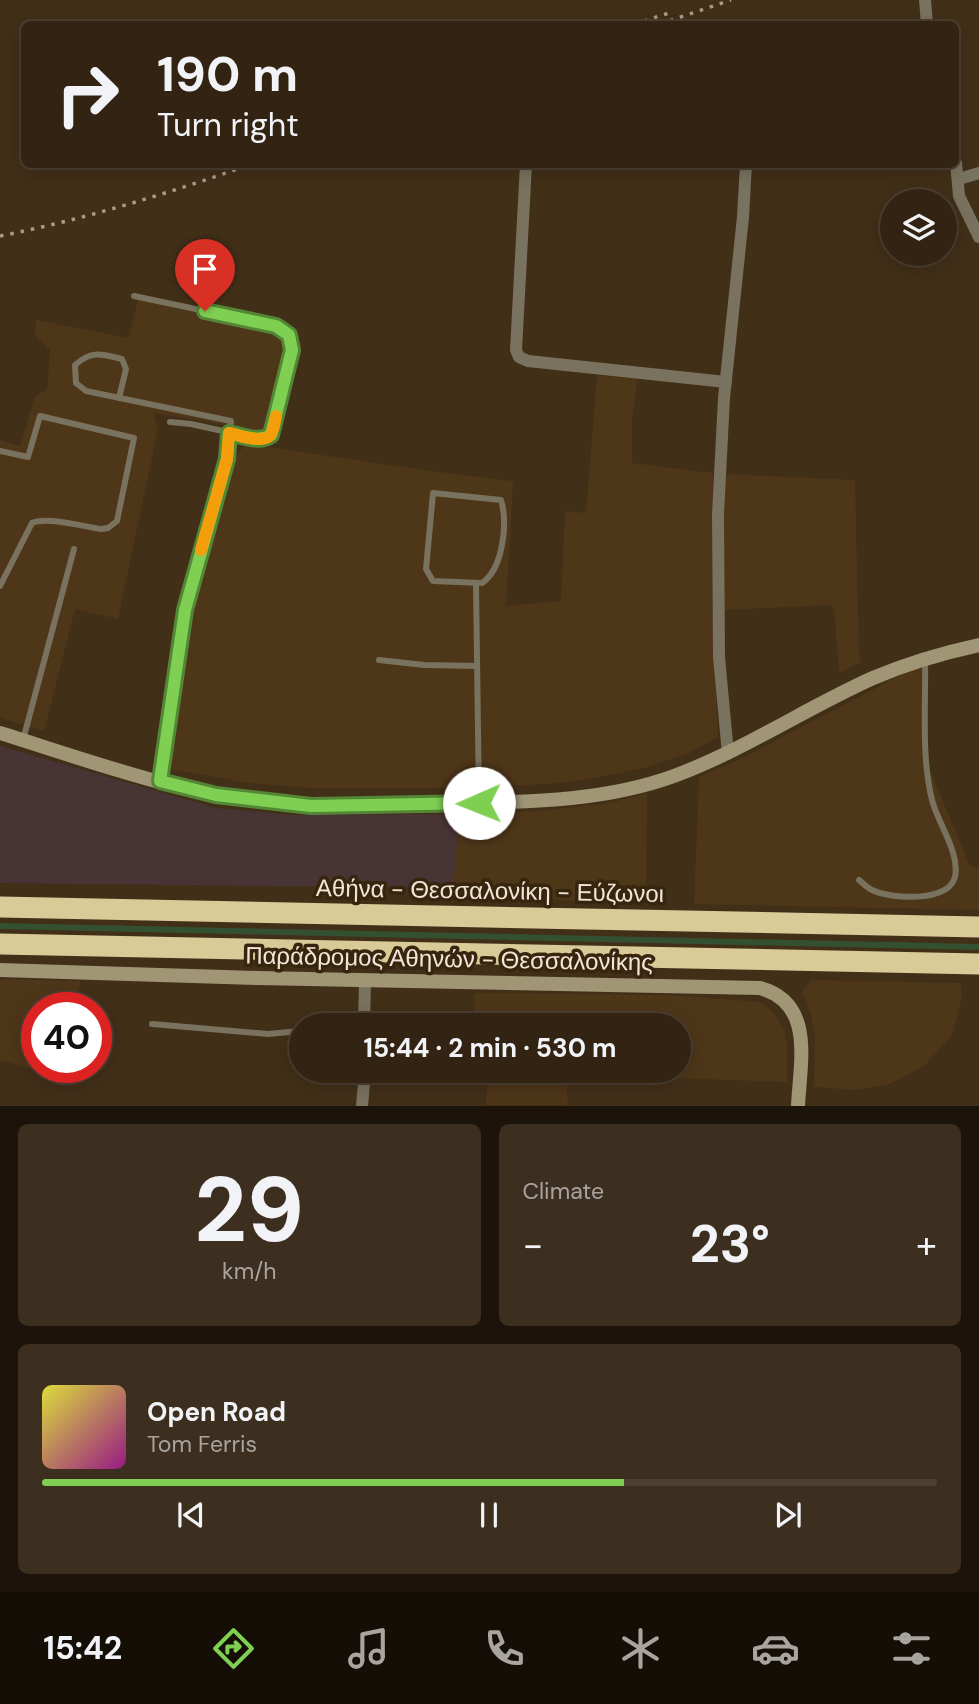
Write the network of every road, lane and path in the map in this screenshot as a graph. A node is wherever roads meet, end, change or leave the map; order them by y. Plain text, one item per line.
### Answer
1 (925, 0) edge
2 (927, 21) edge
3 (526, 168) edge
4 (746, 168) edge
5 (957, 168) edge
6 (979, 173) edge
7 (959, 179) junction
8 (979, 237) edge
9 (134, 296) dead end
10 (726, 382) junction
11 (119, 398) junction
12 (170, 422) dead end
13 (229, 433) junction
14 (0, 451) edge
15 (74, 549) dead end
16 (476, 584) junction
17 (0, 586) edge
18 (979, 645) edge
19 (925, 658) junction
20 (379, 660) dead end
21 (477, 666) junction
22 (0, 733) edge
23 (23, 740) junction
24 (728, 754) junction
25 (160, 781) junction
26 (479, 803) junction
27 (859, 880) dead end
28 (0, 907) edge
29 (979, 927) edge
30 (0, 944) edge
31 (978, 965) edge
32 (0, 970) edge
33 (365, 981) junction
34 (364, 1013) edge
35 (152, 1024) dead end
36 (289, 1032) edge
37 (364, 1083) edge
38 (362, 1105) edge
39 (798, 1105) edge

1 - 2 street
3 - 10 street
4 - 10 street
5 - 7 street
6 - 7 street
7 - 8 street
9 - 13 lane
10 - 24 street
11 - 11 lane
11 - 13 lane
12 - 13 lane
13 - 25 lane
14 - 17 lane
15 - 23 lane
16 - 16 lane
16 - 21 lane
18 - 19 street
19 - 24 street
19 - 27 lane
20 - 21 lane
21 - 26 lane
22 - 23 street
23 - 25 street
24 - 26 street
25 - 26 street
28 - 29 highway, Αθήνα - Θεσσαλονίκη - Εύζωνοι
30 - 31 highway
32 - 33 street, Παράδρομος Αθηνών - Θεσσαλονίκης
33 - 34 street
33 - 39 street, Παράδρομος Αθηνών - Θεσσαλονίκης
35 - 36 lane
37 - 38 street

